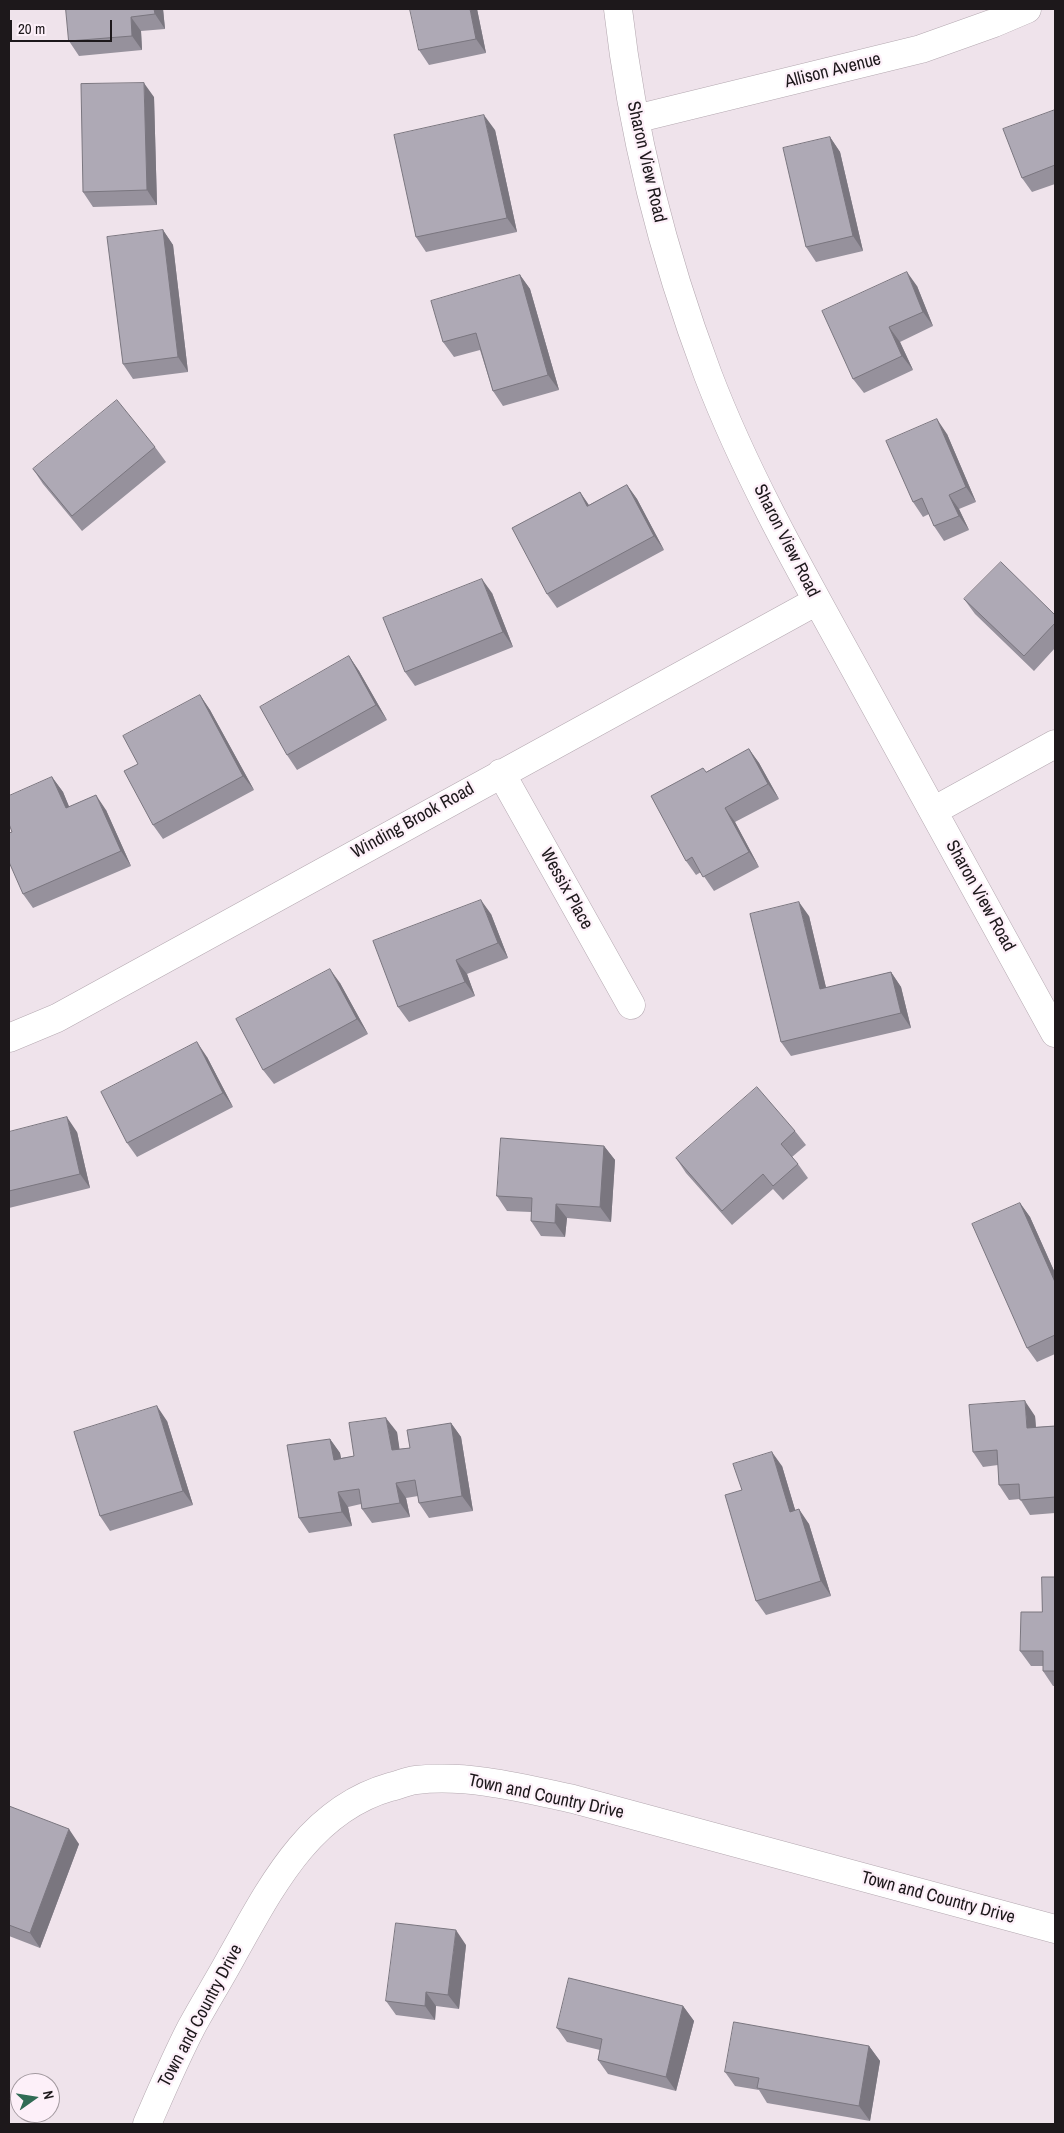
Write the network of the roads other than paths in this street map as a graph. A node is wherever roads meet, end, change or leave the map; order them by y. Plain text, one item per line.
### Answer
1 (618, 9) edge
2 (1027, 9) edge
3 (635, 119) junction
4 (817, 601) junction
5 (1055, 744) edge
6 (501, 773) junction
7 (932, 811) junction
8 (631, 1005) dead end
9 (1055, 1033) edge
10 (9, 1038) edge
11 (1055, 1929) edge
12 (147, 2124) edge

1 - 3 street, Sharon View Road
2 - 3 street, Allison Avenue
3 - 4 street, Sharon View Road
4 - 6 street, Winding Brook Road
4 - 7 street, Sharon View Road
5 - 7 street
6 - 8 street, Wessix Place
6 - 10 street, Winding Brook Road
7 - 9 street, Sharon View Road
11 - 12 street, Town and Country Drive

